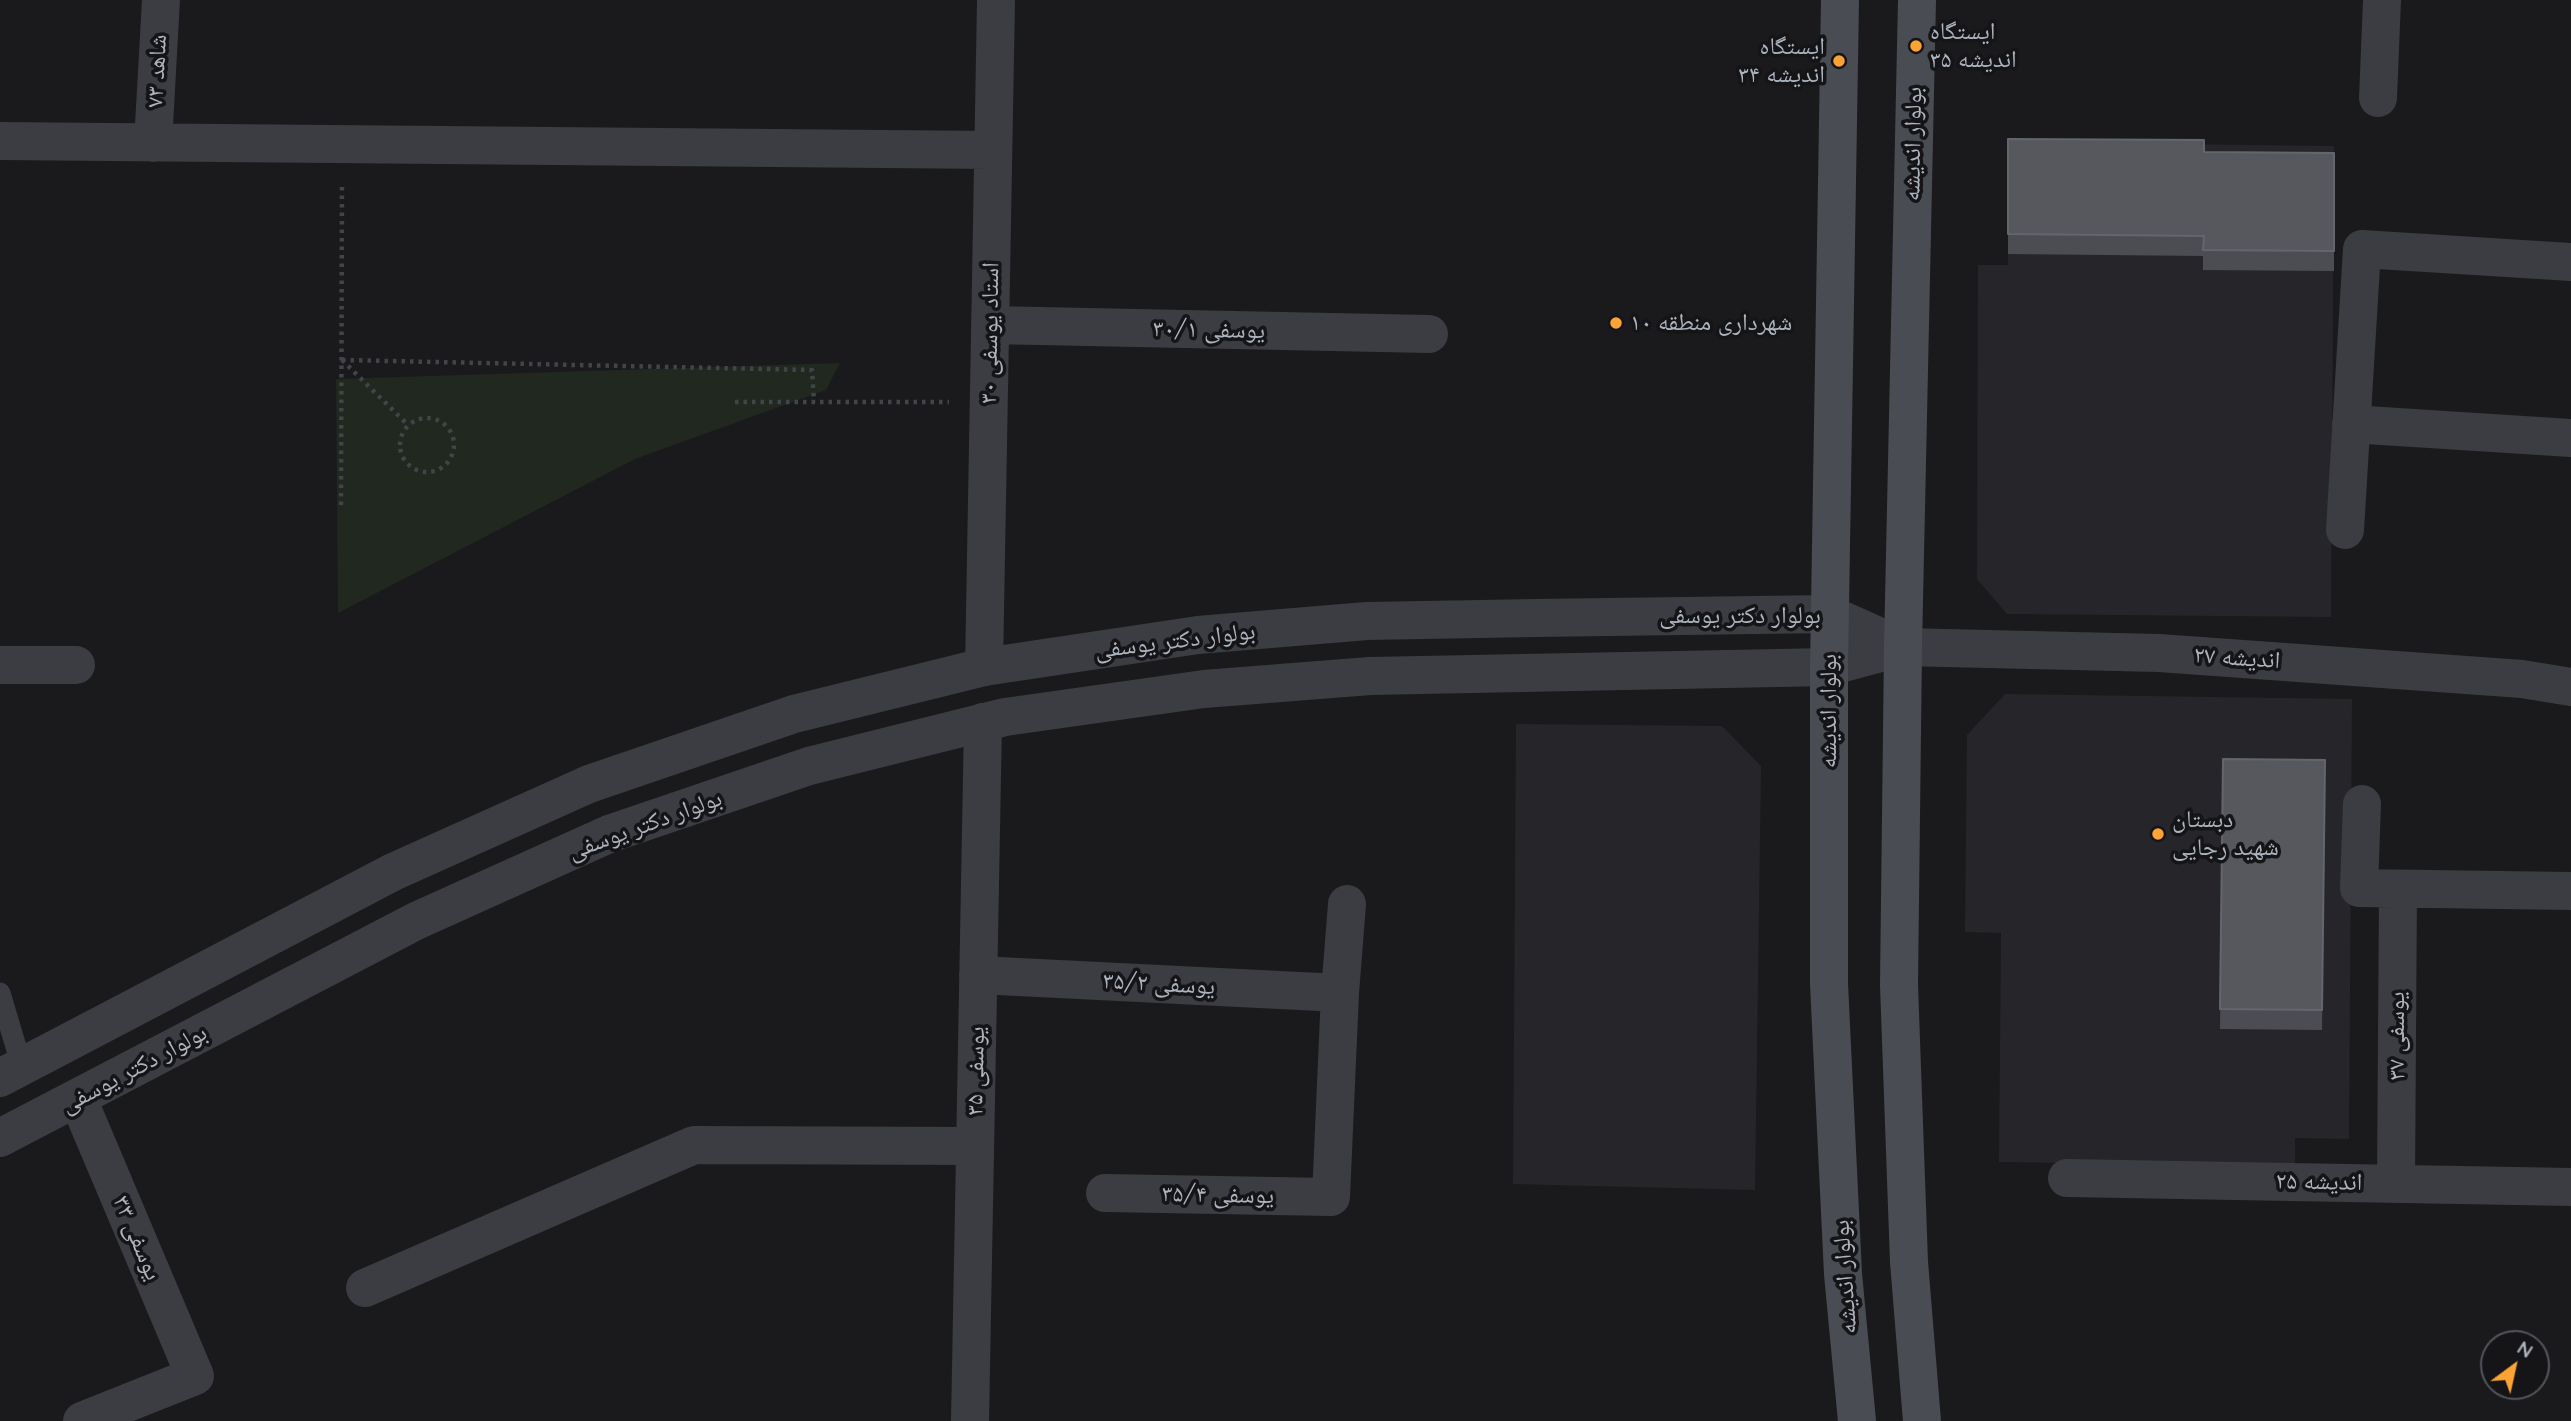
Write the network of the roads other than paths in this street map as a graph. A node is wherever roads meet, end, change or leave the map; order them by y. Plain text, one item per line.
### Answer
1 (161, 0) edge
2 (996, 0) edge
3 (1840, 0) edge
4 (1917, 0) edge
5 (2382, 0) edge
6 (2378, 98) dead end
7 (0, 141) edge
8 (153, 143) junction
9 (993, 150) junction
10 (2571, 262) edge
11 (990, 325) junction
12 (1429, 334) dead end
13 (2351, 424) junction
14 (2571, 438) edge
15 (2345, 530) dead end
16 (1829, 614) junction
17 (1903, 647) junction
18 (0, 665) edge
19 (76, 665) dead end
20 (984, 667) junction
21 (1829, 667) junction
22 (2571, 687) edge
23 (983, 722) junction
24 (2362, 804) dead end
25 (2398, 889) junction
26 (2571, 891) edge
27 (1347, 905) dead end
28 (978, 975) junction
29 (0, 993) edge
30 (1340, 993) junction
31 (11, 1072) edge
32 (78, 1099) junction
33 (0, 1138) edge
34 (975, 1146) junction
35 (2067, 1178) dead end
36 (2396, 1184) junction
37 (2571, 1187) edge
38 (1105, 1194) dead end
39 (365, 1288) dead end
40 (124, 1413) edge
41 (82, 1421) edge
42 (970, 1421) edge
43 (1857, 1421) edge
44 (1922, 1421) edge

1 - 8 street, شاهد ۷۳
2 - 9 street, استاد یوسفی ۳۰
3 - 16 main road, بولوار اندیشه
4 - 17 main road, بولوار اندیشه
5 - 6 street
7 - 8 street
8 - 9 street
9 - 11 street, استاد یوسفی ۳۰
10 - 13 street
11 - 12 street, یوسفی ۳۰/۱
11 - 20 street, استاد یوسفی ۳۰
13 - 14 street
13 - 15 street
16 - 17 street, بولوار دکتر یوسفی
16 - 20 street, بولوار دکتر یوسفی
16 - 21 main road, بولوار اندیشه
17 - 21 street, بولوار دکتر یوسفی
17 - 22 street, اندیشه ۲۷
17 - 44 main road, بولوار اندیشه
18 - 19 street
20 - 23 street, استاد یوسفی ۳۰
20 - 31 street, بولوار دکتر یوسفی
21 - 23 street, بولوار دکتر یوسفی
21 - 43 main road, بولوار اندیشه
23 - 28 street, یوسفی ۳۵
23 - 32 street, بولوار دکتر یوسفی
24 - 25 street
25 - 26 street
25 - 36 street, یوسفی ۳۷
27 - 30 street
28 - 30 street, یوسفی ۳۵/۲
28 - 34 street, یوسفی ۳۵
29 - 31 lane
30 - 38 street, یوسفی ۳۵/۴
32 - 33 street, بولوار دکتر یوسفی
32 - 40 street, یوسفی ۳۳
34 - 39 street
34 - 42 street, یوسفی ۳۵
35 - 36 street, اندیشه ۲۵
36 - 37 street, اندیشه ۲۵
40 - 41 street

